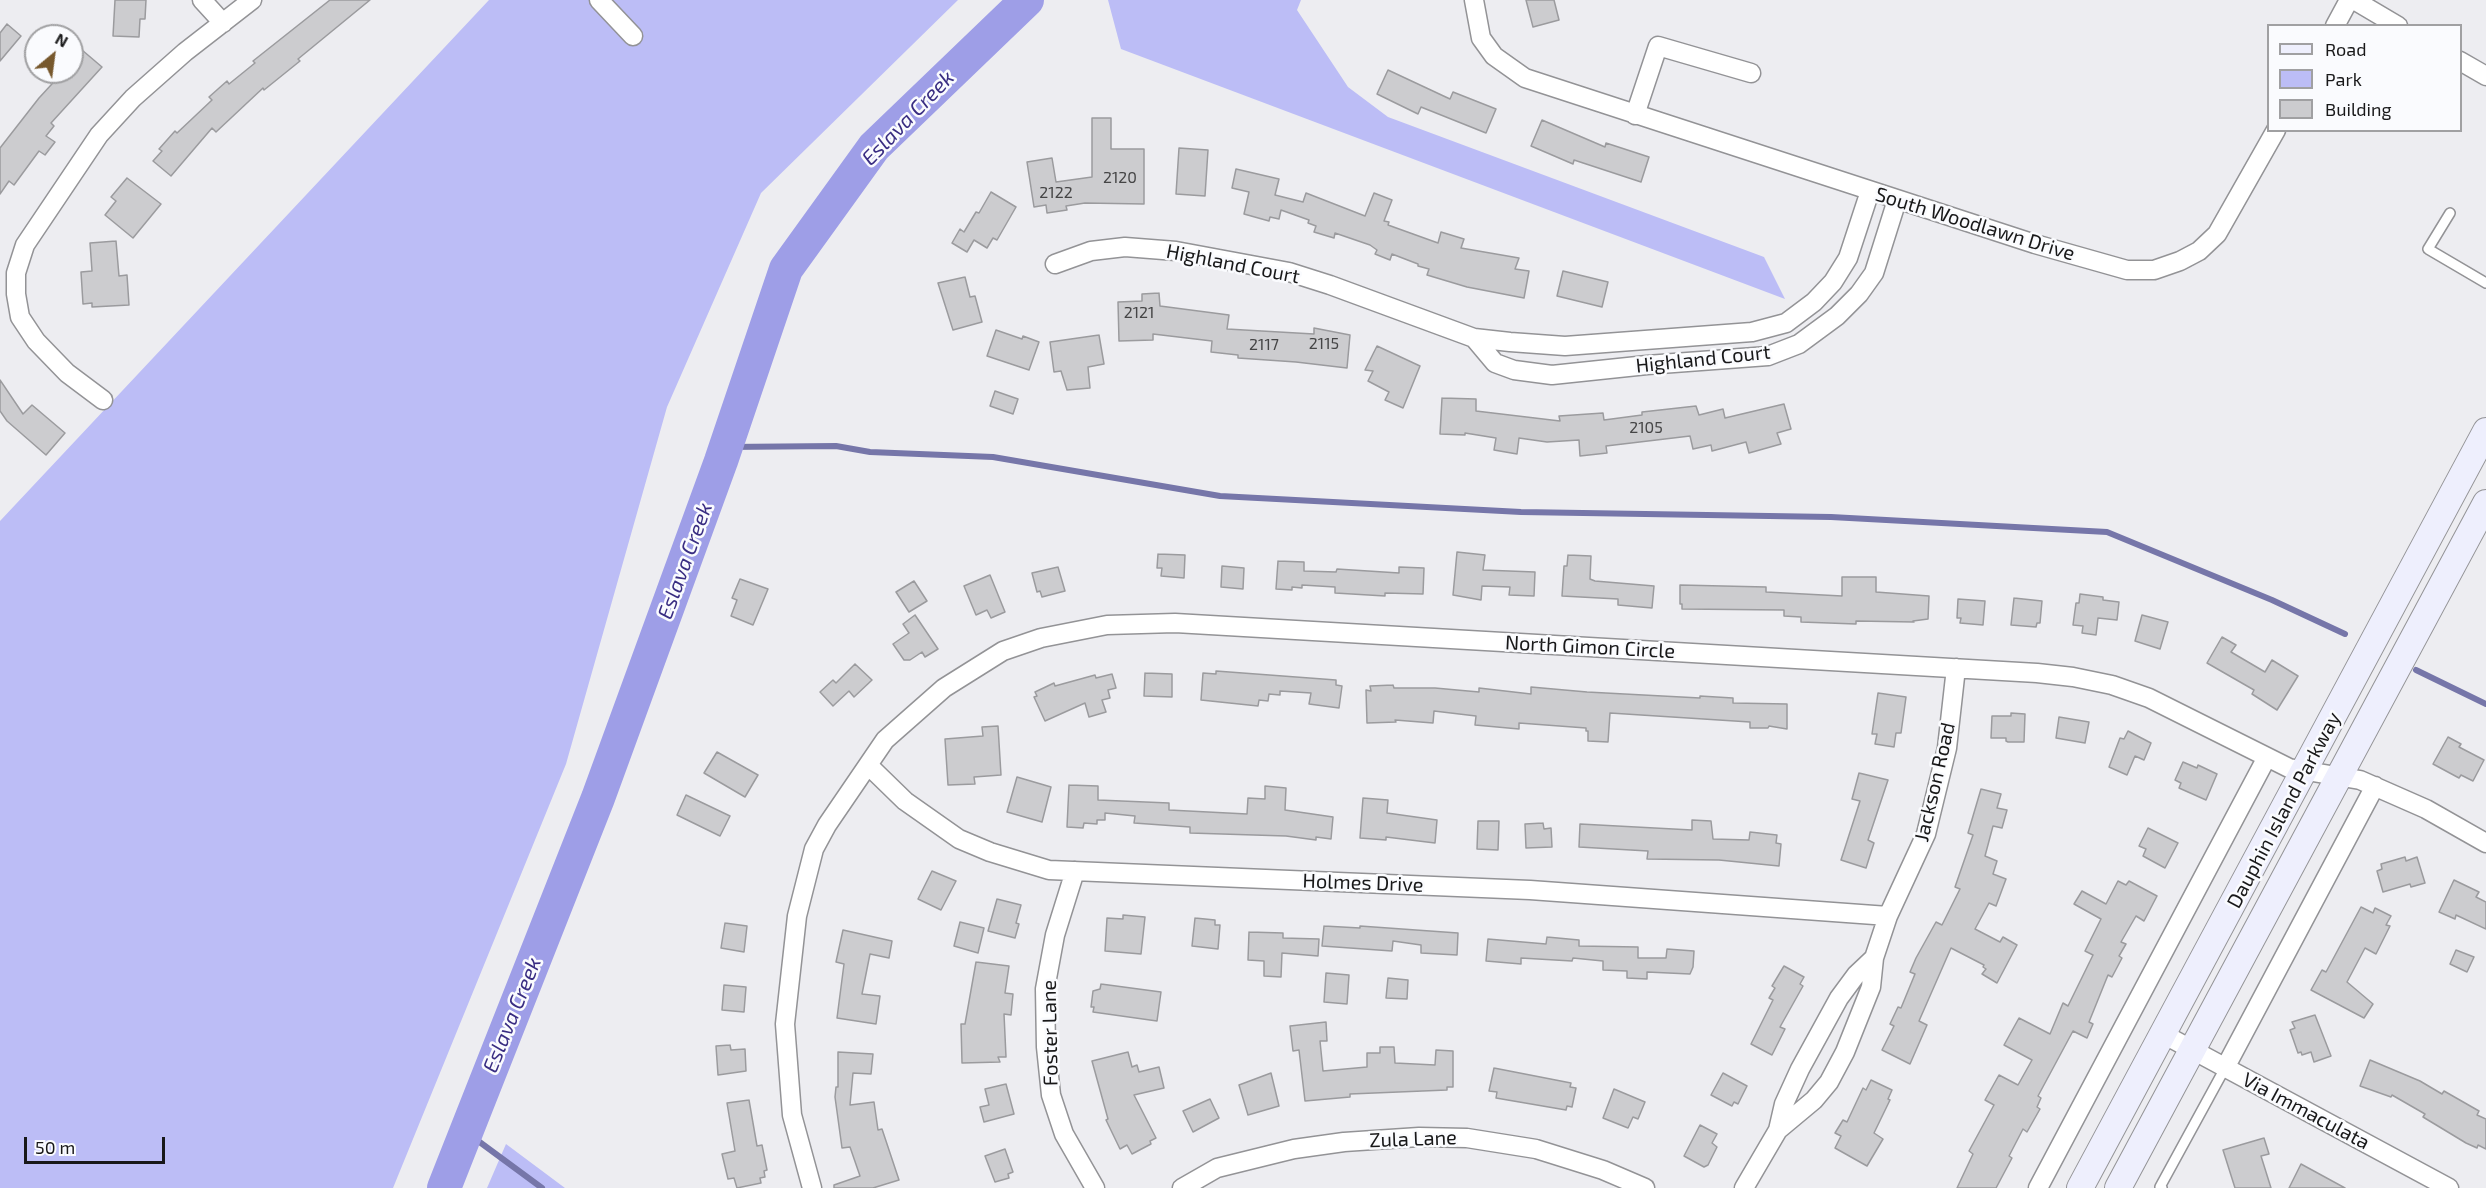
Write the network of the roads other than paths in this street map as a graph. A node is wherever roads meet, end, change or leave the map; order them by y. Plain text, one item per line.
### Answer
1 (202, 0) edge
2 (252, 0) edge
3 (599, 0) edge
4 (1474, 0) edge
5 (2349, 0) edge
6 (2355, 0) edge
7 (223, 22) junction
8 (2336, 24) edge
9 (2395, 24) edge
10 (633, 36) dead end
11 (2462, 63) edge
12 (1751, 73) dead end
13 (2486, 76) edge
14 (1635, 115) junction
15 (2275, 132) edge
16 (1870, 191) junction
17 (1897, 200) junction
18 (2450, 213) dead end
19 (1055, 264) dead end
20 (2486, 284) edge
21 (1474, 338) junction
22 (103, 400) dead end
23 (2486, 431) edge
24 (2486, 503) edge
25 (1956, 668) junction
26 (2267, 757) junction
27 (868, 765) junction
28 (2305, 770) junction
29 (2339, 777) junction
30 (2375, 786) junction
31 (2486, 843) edge
32 (1075, 871) junction
33 (1888, 916) junction
34 (1874, 958) junction
35 (2163, 1034) junction
36 (2191, 1050) junction
37 (2225, 1068) junction
38 (1778, 1130) junction
39 (812, 1188) edge
40 (1095, 1188) edge
41 (1182, 1188) edge
42 (1646, 1188) edge
43 (1744, 1188) edge
44 (2038, 1188) edge
45 (2080, 1188) edge
46 (2118, 1188) edge
47 (2162, 1188) edge
48 (2449, 1188) edge

1 - 7 street
2 - 7 street
3 - 10 street
4 - 14 street, South Woodlawn Drive
5 - 8 street
6 - 9 street
7 - 22 street
11 - 13 street
12 - 14 street
14 - 16 street, South Woodlawn Drive
15 - 17 street, South Woodlawn Drive
16 - 17 street, South Woodlawn Drive
16 - 21 street, Highland Court
17 - 21 street, Highland Court
18 - 20 lane
19 - 21 street, Highland Court
23 - 28 main road, Dauphin Island Parkway
24 - 29 main road, Dauphin Island Parkway
25 - 26 street, North Gimon Circle
25 - 27 street, North Gimon Circle
25 - 33 street, Jackson Road
26 - 28 street, North Gimon Circle
26 - 44 street
27 - 32 street, Holmes Drive
27 - 39 street, North Gimon Circle
28 - 29 street, North Gimon Circle
28 - 35 main road, Dauphin Island Parkway
29 - 30 street, North Gimon Circle
29 - 36 main road, Dauphin Island Parkway
30 - 31 street, North Gimon Circle
30 - 37 street
32 - 33 street, Holmes Drive
32 - 40 street, Foster Lane
33 - 34 street, Jackson Road
34 - 38 street, Jackson Road
34 - 38 street, Jackson Road
35 - 36 street, Via Immaculata
35 - 45 main road, Dauphin Island Parkway
36 - 37 street, Via Immaculata
36 - 46 main road, Dauphin Island Parkway
37 - 47 lane
37 - 48 street, Via Immaculata
38 - 43 street, Jackson Road
41 - 42 street, Zula Lane

